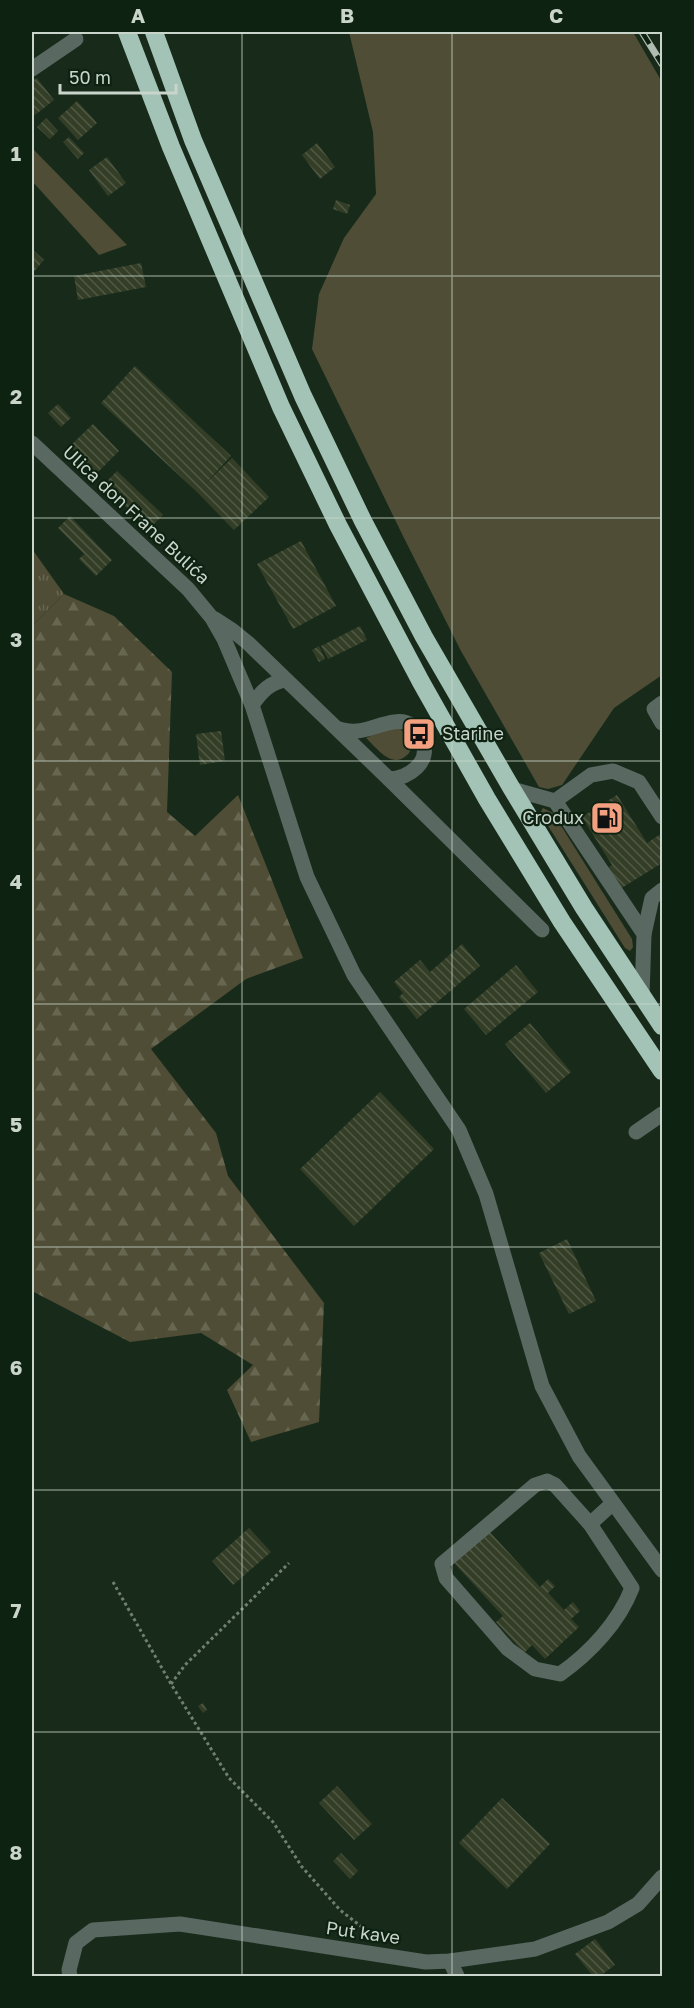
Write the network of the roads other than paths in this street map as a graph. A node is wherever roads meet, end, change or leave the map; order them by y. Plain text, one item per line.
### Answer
1 (127, 32) edge
2 (154, 32) edge
3 (76, 39) dead end
4 (32, 69) edge
5 (32, 443) edge
6 (212, 618) junction
7 (286, 680) junction
8 (663, 703) edge
9 (252, 705) junction
10 (663, 723) edge
11 (338, 729) junction
12 (389, 779) junction
13 (512, 789) junction
14 (555, 801) junction
15 (663, 817) edge
16 (663, 890) edge
17 (542, 930) dead end
18 (644, 934) junction
19 (642, 996) junction
20 (659, 1016) edge
21 (663, 1071) edge
22 (663, 1114) edge
23 (636, 1132) dead end
24 (613, 1503) junction
25 (590, 1524) junction
26 (663, 1570) edge
27 (663, 1876) edge
28 (450, 1961) junction
29 (70, 1977) edge
30 (457, 1977) edge

1 - 21 highway
2 - 13 highway
3 - 4 street
5 - 6 street, Ulica don Frane Bulića
6 - 7 street
6 - 9 street
7 - 9 street
7 - 11 street
8 - 10 street
9 - 24 street
11 - 12 street
11 - 12 street
12 - 17 street
13 - 14 street
13 - 19 highway
14 - 15 street
14 - 18 street
16 - 18 street
18 - 19 street
19 - 20 highway
22 - 23 street
24 - 25 street
24 - 26 street
25 - 25 street
27 - 28 street, Put kave
28 - 29 street, Put kave
28 - 30 street

